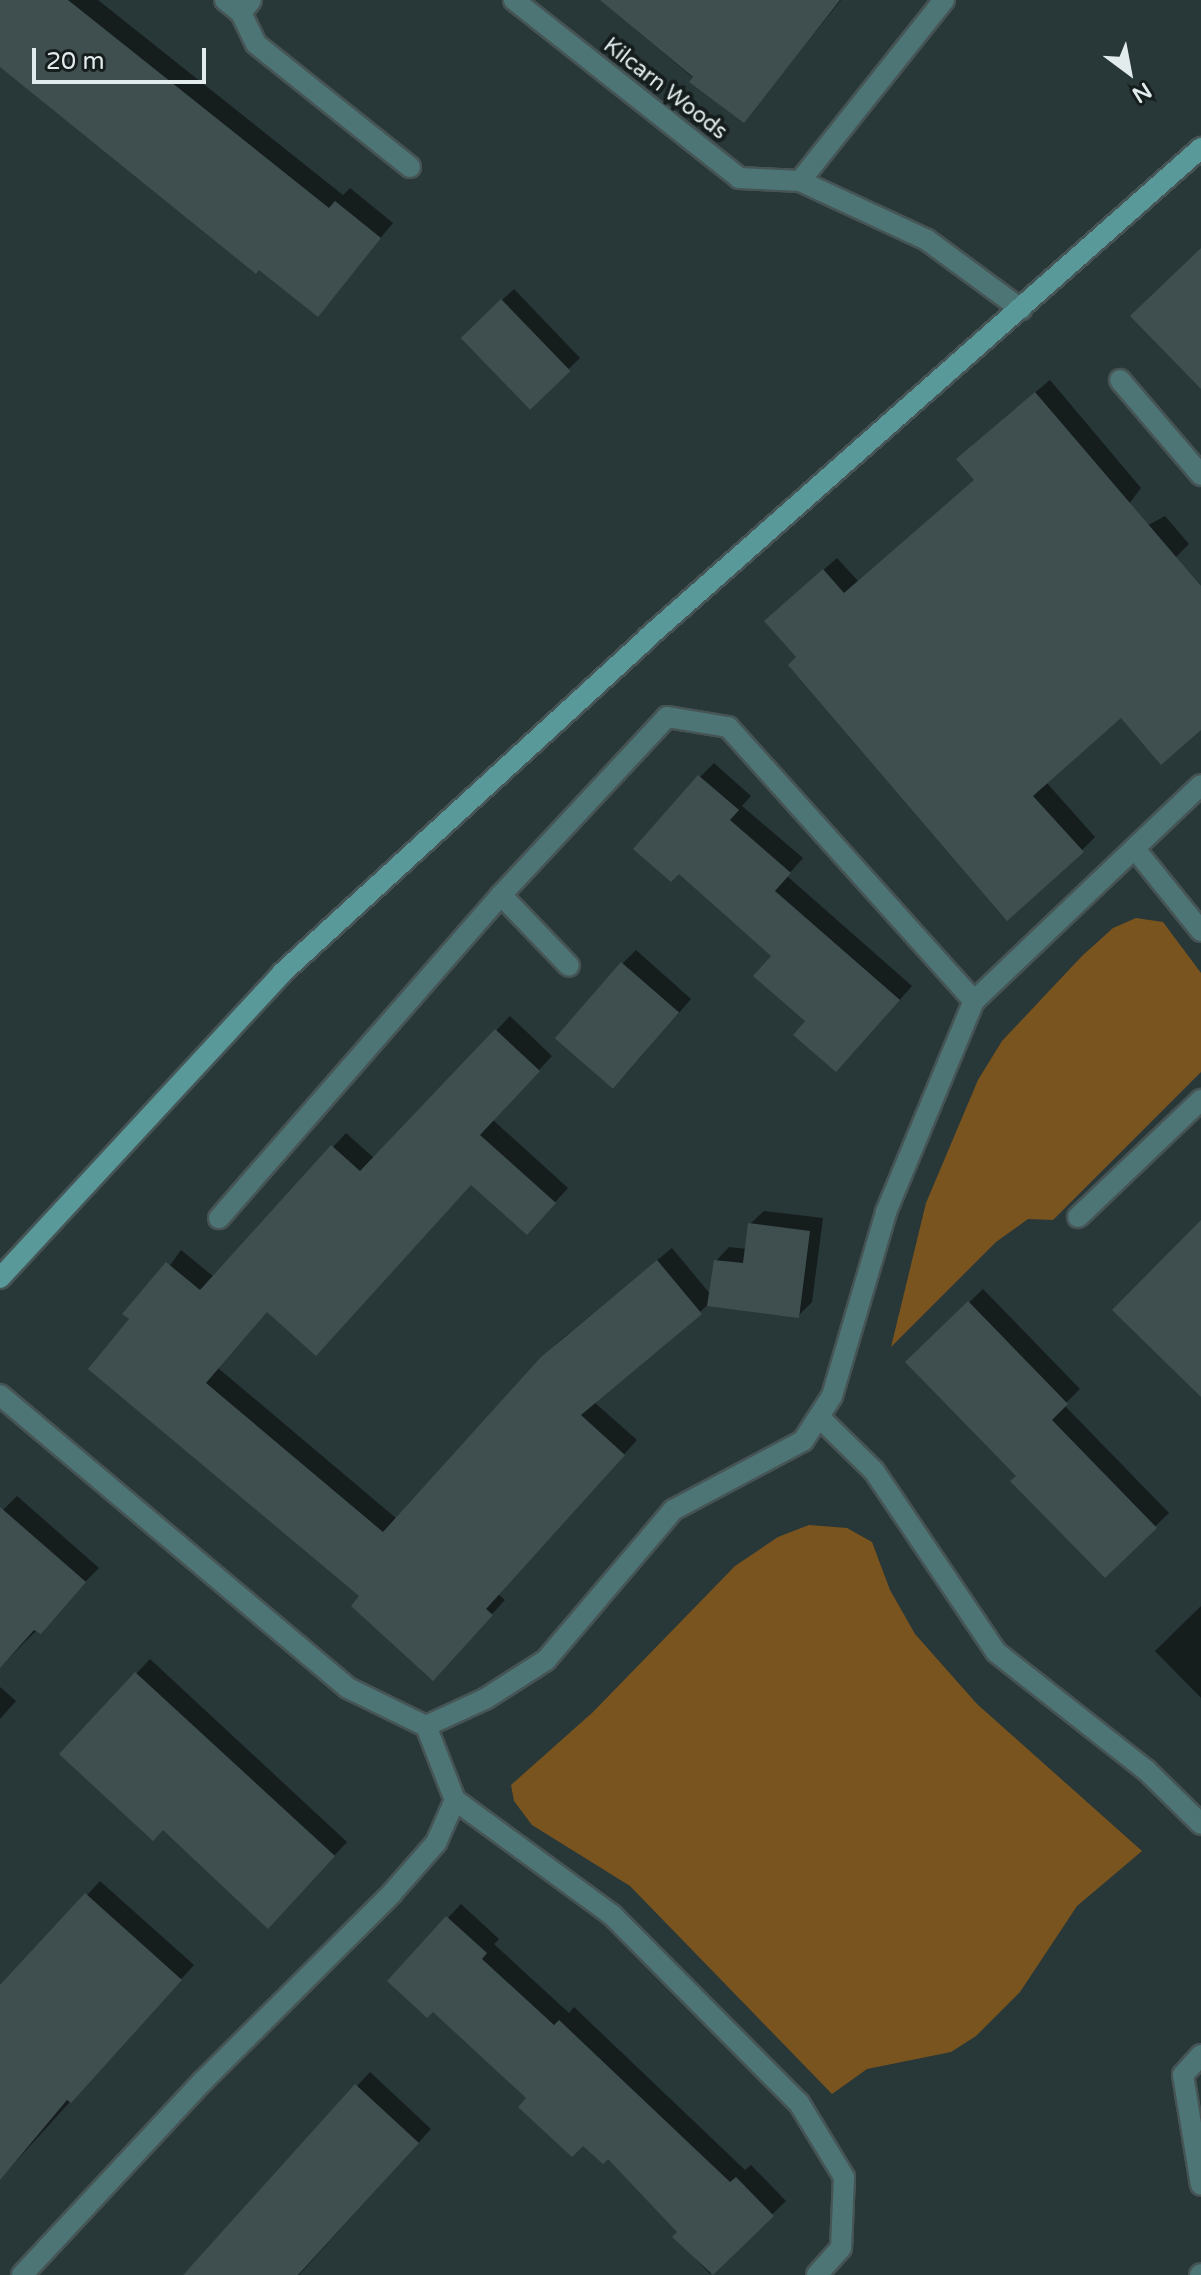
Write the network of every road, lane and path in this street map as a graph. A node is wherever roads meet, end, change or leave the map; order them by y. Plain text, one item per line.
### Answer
1 (514, 0) edge
2 (944, 0) edge
3 (239, 4) edge
4 (1201, 148) edge
5 (410, 167) dead end
6 (800, 181) junction
7 (1021, 309) junction
8 (1120, 380) dead end
9 (1201, 475) edge
10 (1201, 785) edge
11 (1135, 849) junction
12 (501, 895) junction
13 (1201, 931) edge
14 (569, 966) dead end
15 (974, 1001) junction
16 (1201, 1100) edge
17 (1078, 1217) dead end
18 (219, 1218) dead end
19 (0, 1278) edge
20 (0, 1395) edge
21 (819, 1417) junction
22 (426, 1726) junction
23 (455, 1800) junction
24 (1199, 1814) edge
25 (1201, 2055) edge
26 (1201, 2185) edge
27 (22, 2275) edge
28 (817, 2275) edge

1 - 6 street, Kilcarn Woods
2 - 6 street
3 - 5 street
4 - 7 street
6 - 7 street, Kilcarn Woods
7 - 19 street
8 - 9 street
10 - 11 street
11 - 13 street
11 - 15 street
12 - 14 street
12 - 15 street
12 - 18 street
15 - 21 street
16 - 17 street
20 - 22 street
21 - 22 street
21 - 24 street
22 - 23 street
23 - 27 street
23 - 28 street
25 - 26 street

